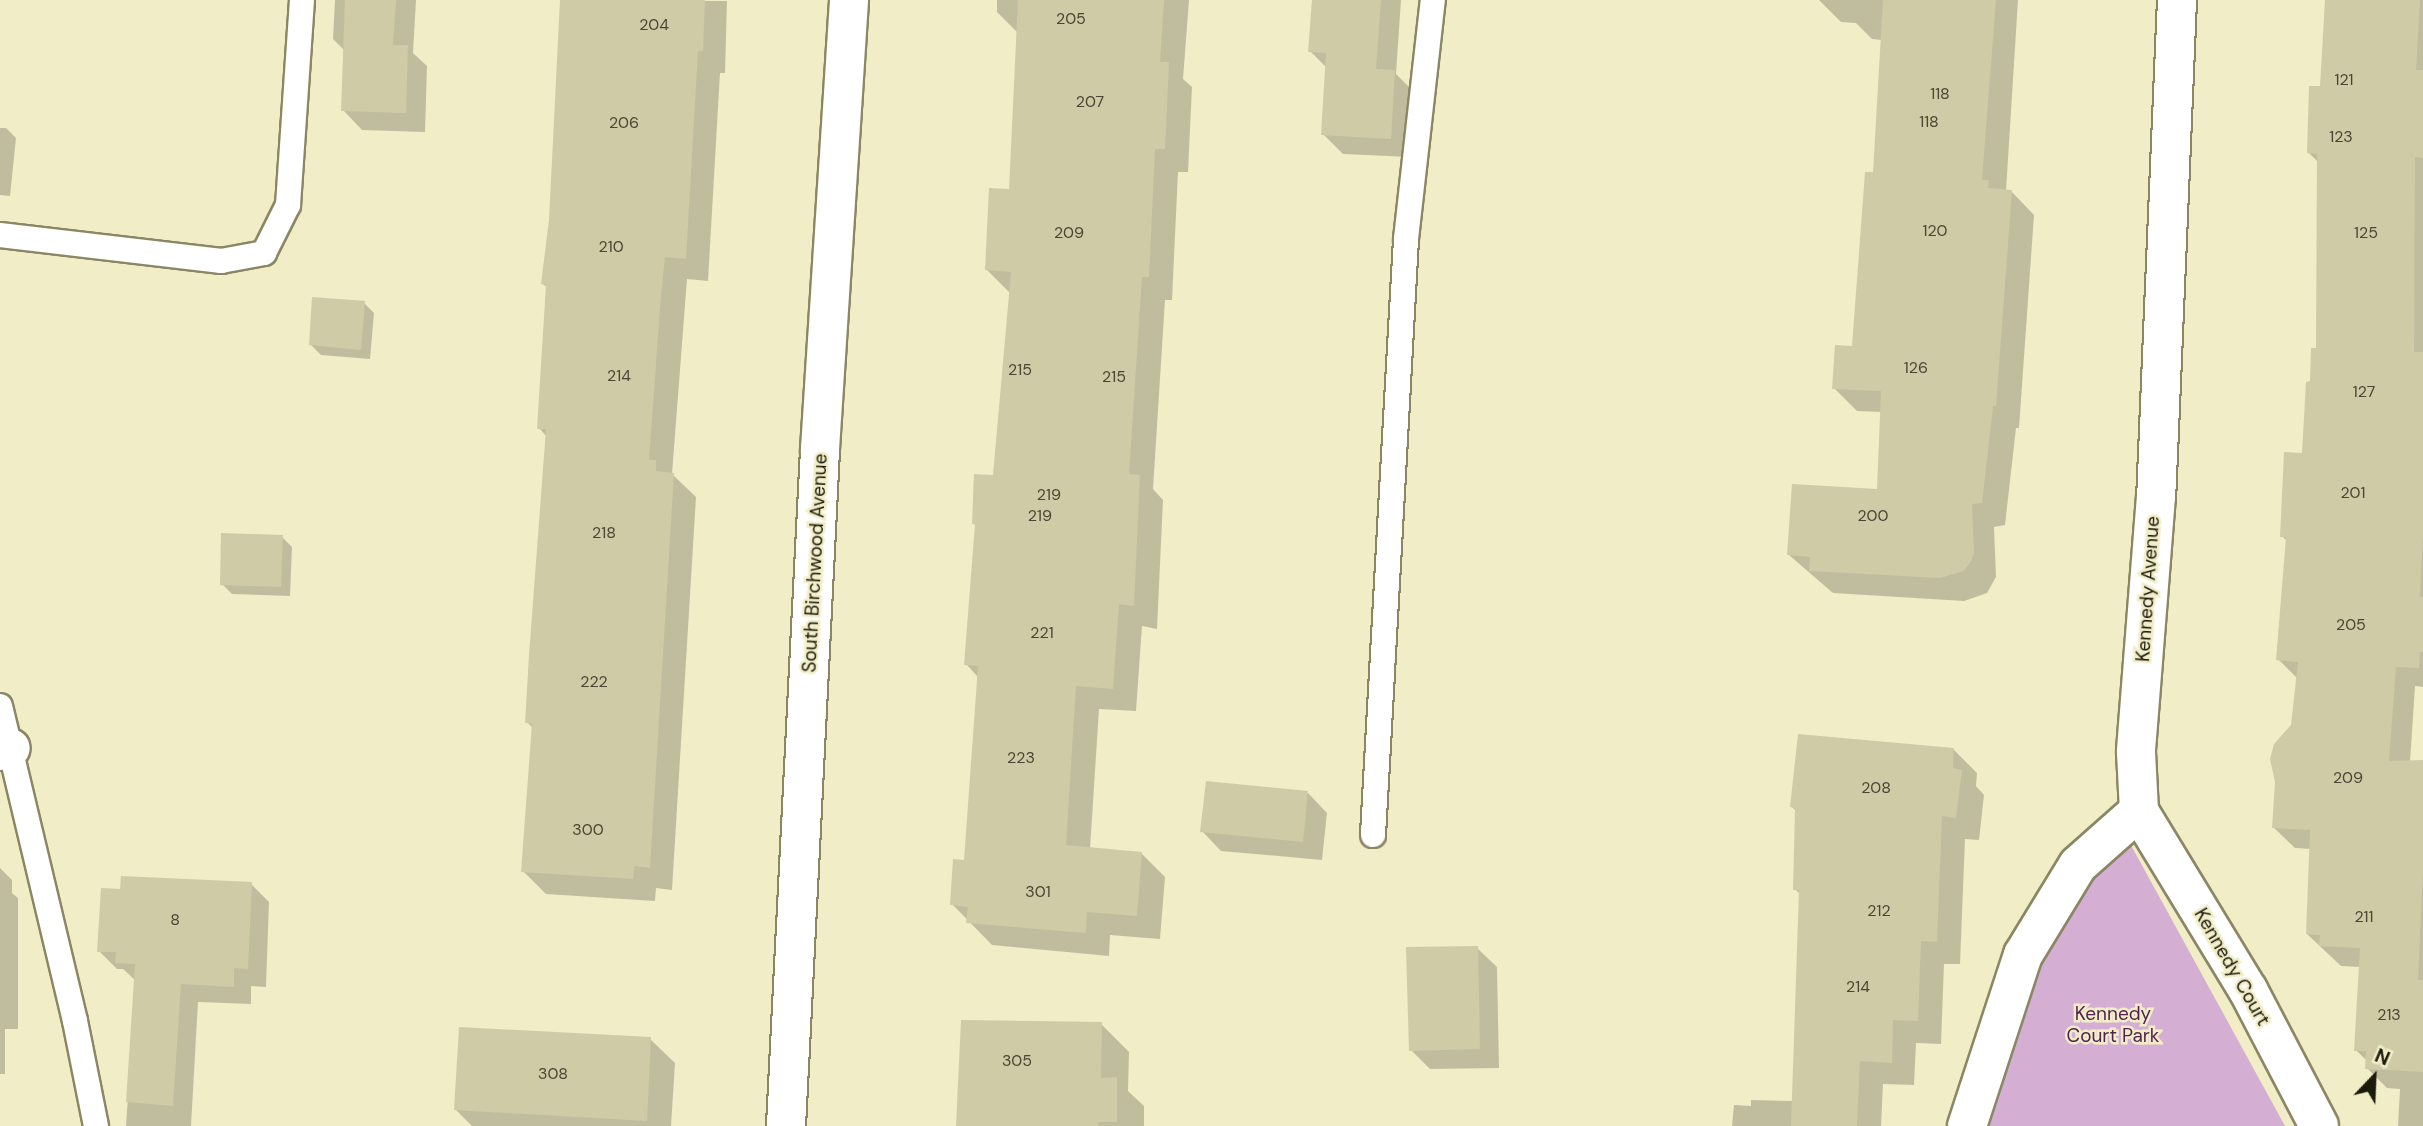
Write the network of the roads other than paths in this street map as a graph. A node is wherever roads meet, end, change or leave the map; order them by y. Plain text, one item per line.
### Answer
1 (302, 0) edge
2 (849, 0) edge
3 (1433, 0) edge
4 (2177, 0) edge
5 (0, 235) edge
6 (0, 706) edge
7 (5, 749) edge
8 (2139, 811) junction
9 (1373, 835) dead end
10 (96, 1126) edge
11 (786, 1126) edge
12 (1967, 1126) edge
13 (2319, 1126) edge

1 - 5 lane
2 - 11 street, South Birchwood Avenue
3 - 9 lane
4 - 8 street, Kennedy Avenue
6 - 7 lane
7 - 10 lane
8 - 12 street
8 - 13 street, Kennedy Court

